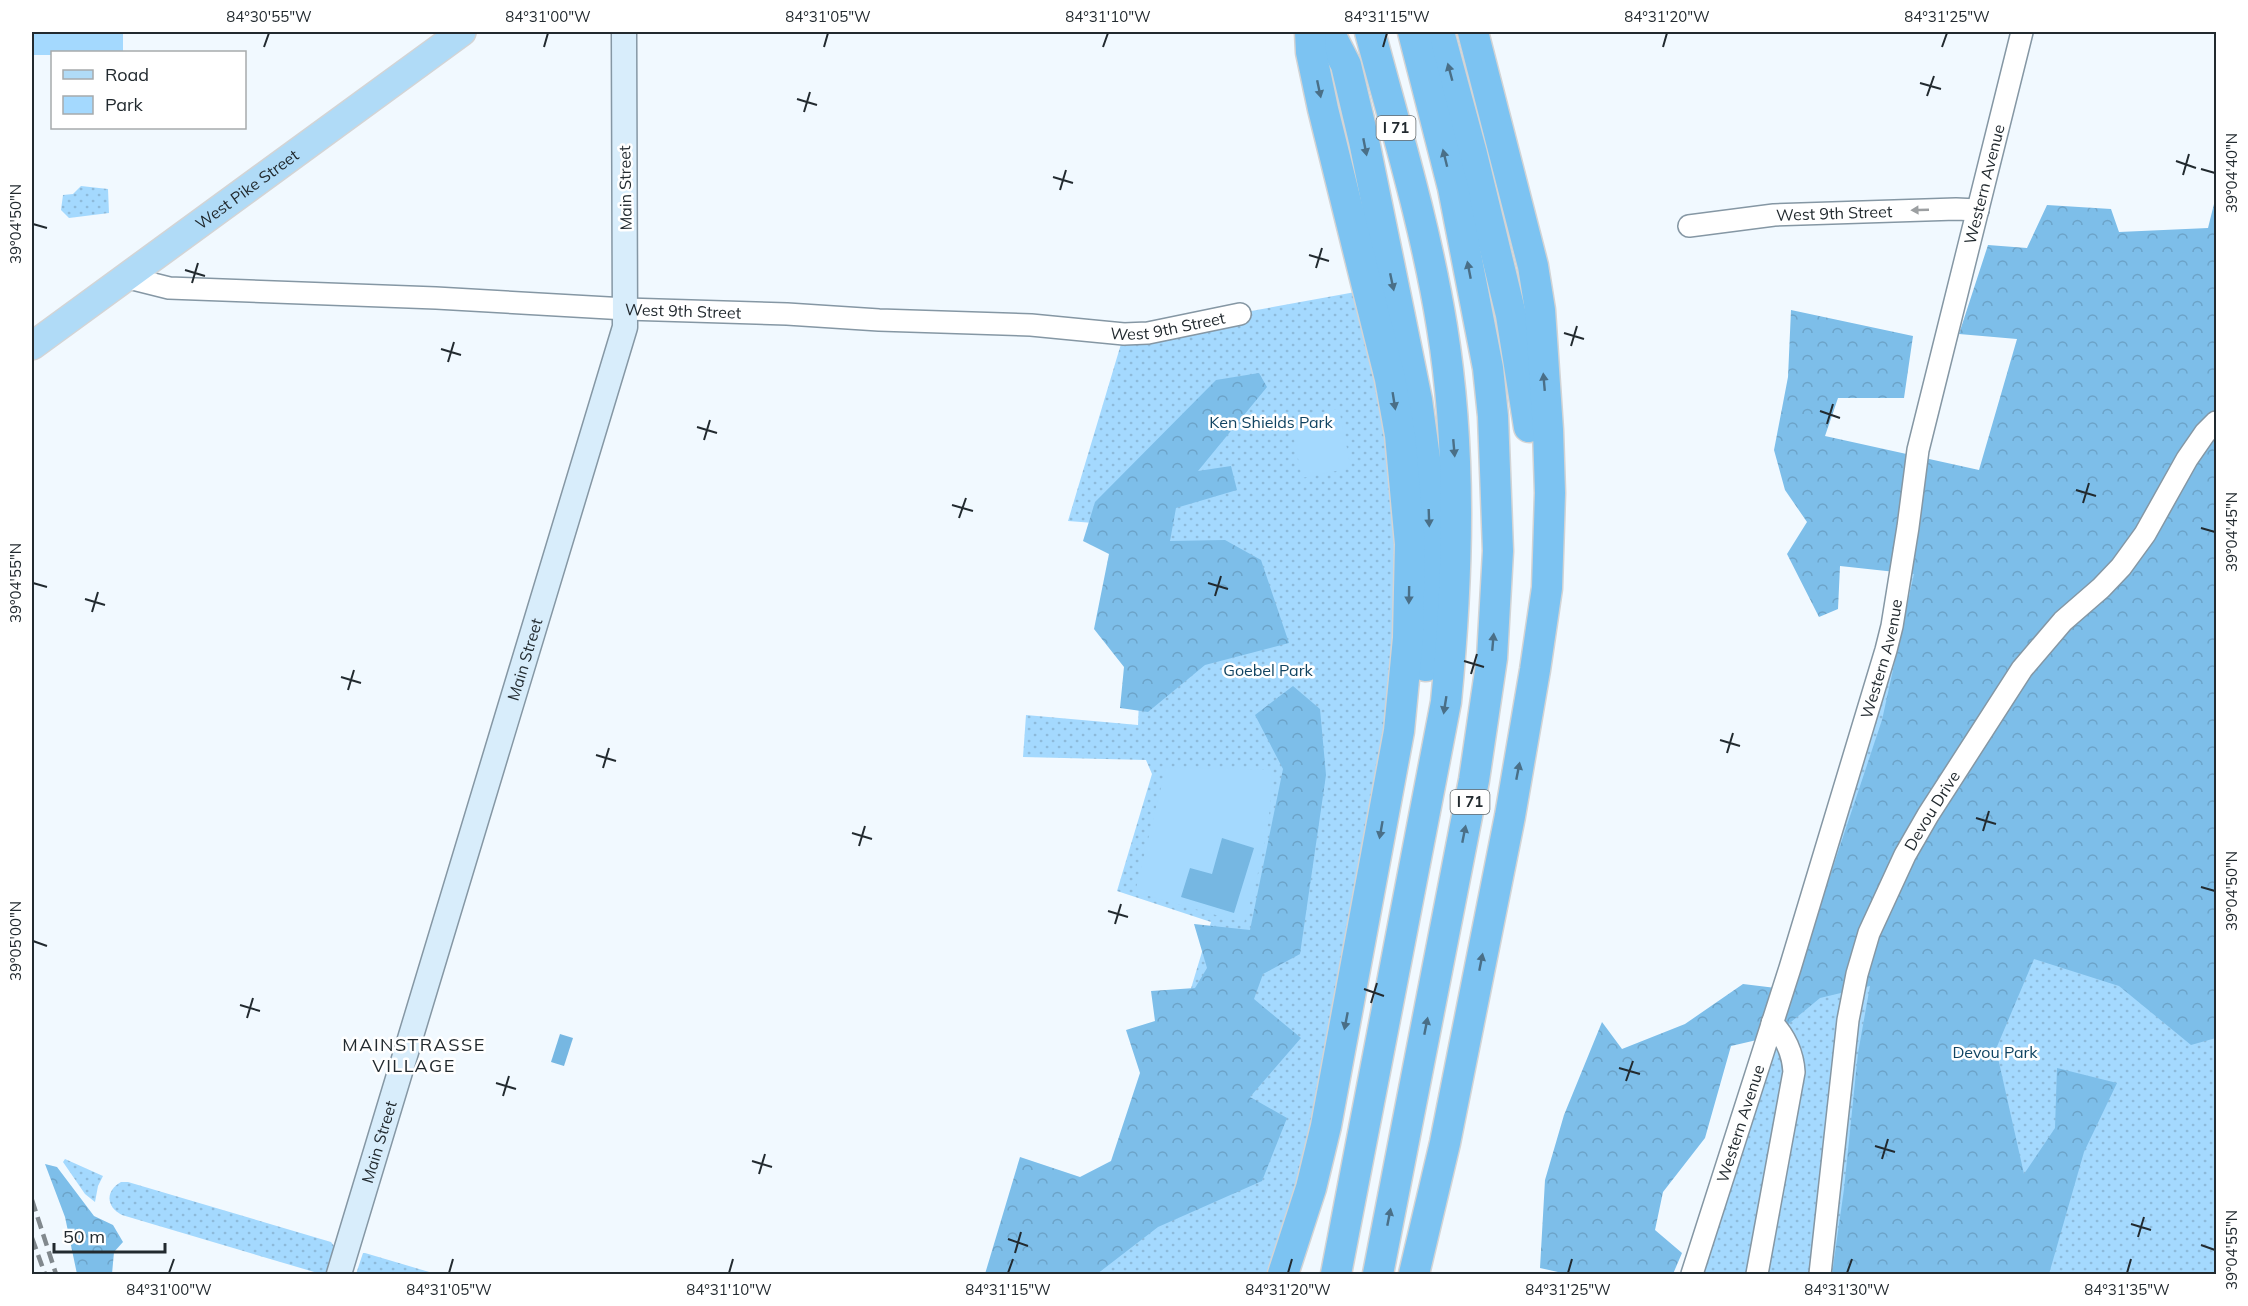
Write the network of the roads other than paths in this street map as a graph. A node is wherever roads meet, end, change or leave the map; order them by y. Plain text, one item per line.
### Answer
1 (462, 32) edge
2 (624, 32) edge
3 (1310, 32) edge
4 (1329, 32) edge
5 (1370, 32) edge
6 (1413, 32) edge
7 (1439, 32) edge
8 (1473, 32) edge
9 (2022, 32) edge
10 (1978, 210) junction
11 (1472, 213) junction
12 (1689, 225) dead end
13 (1368, 235) junction
14 (125, 277) junction
15 (626, 309) junction
16 (1525, 313) junction
17 (1240, 314) dead end
18 (1392, 340) junction
19 (32, 346) edge
20 (2217, 422) edge
21 (1772, 1023) junction
22 (1368, 1114) junction
23 (1444, 1143) junction
24 (339, 1275) edge
25 (1283, 1275) edge
26 (1336, 1275) edge
27 (1378, 1275) edge
28 (1414, 1275) edge
29 (1428, 1275) edge
30 (1692, 1275) edge
31 (1757, 1275) edge
32 (1820, 1275) edge

1 - 14 main road, West Pike Street
2 - 15 main road, Main Street
3 -> 13 highway
4 -> 13 highway
5 -> 22 highway, I 71
11 -> 6 highway, I 71
11 -> 7 highway
8 - 16 highway
9 - 10 street, Western Avenue
10 -> 12 street, West 9th Street
10 - 21 street, Western Avenue
11 - 16 highway
27 -> 11 highway, I 71
13 -> 18 highway
14 - 15 street, West 9th Street
14 - 19 main road, West Pike Street
15 - 17 street, West 9th Street
15 - 24 main road, Main Street
23 -> 16 highway
18 -> 22 highway
18 -> 25 highway
20 - 32 street, Devou Drive
21 - 30 street, Western Avenue
21 - 31 street
22 - 26 highway, I 71
23 - 28 highway
23 - 29 highway

